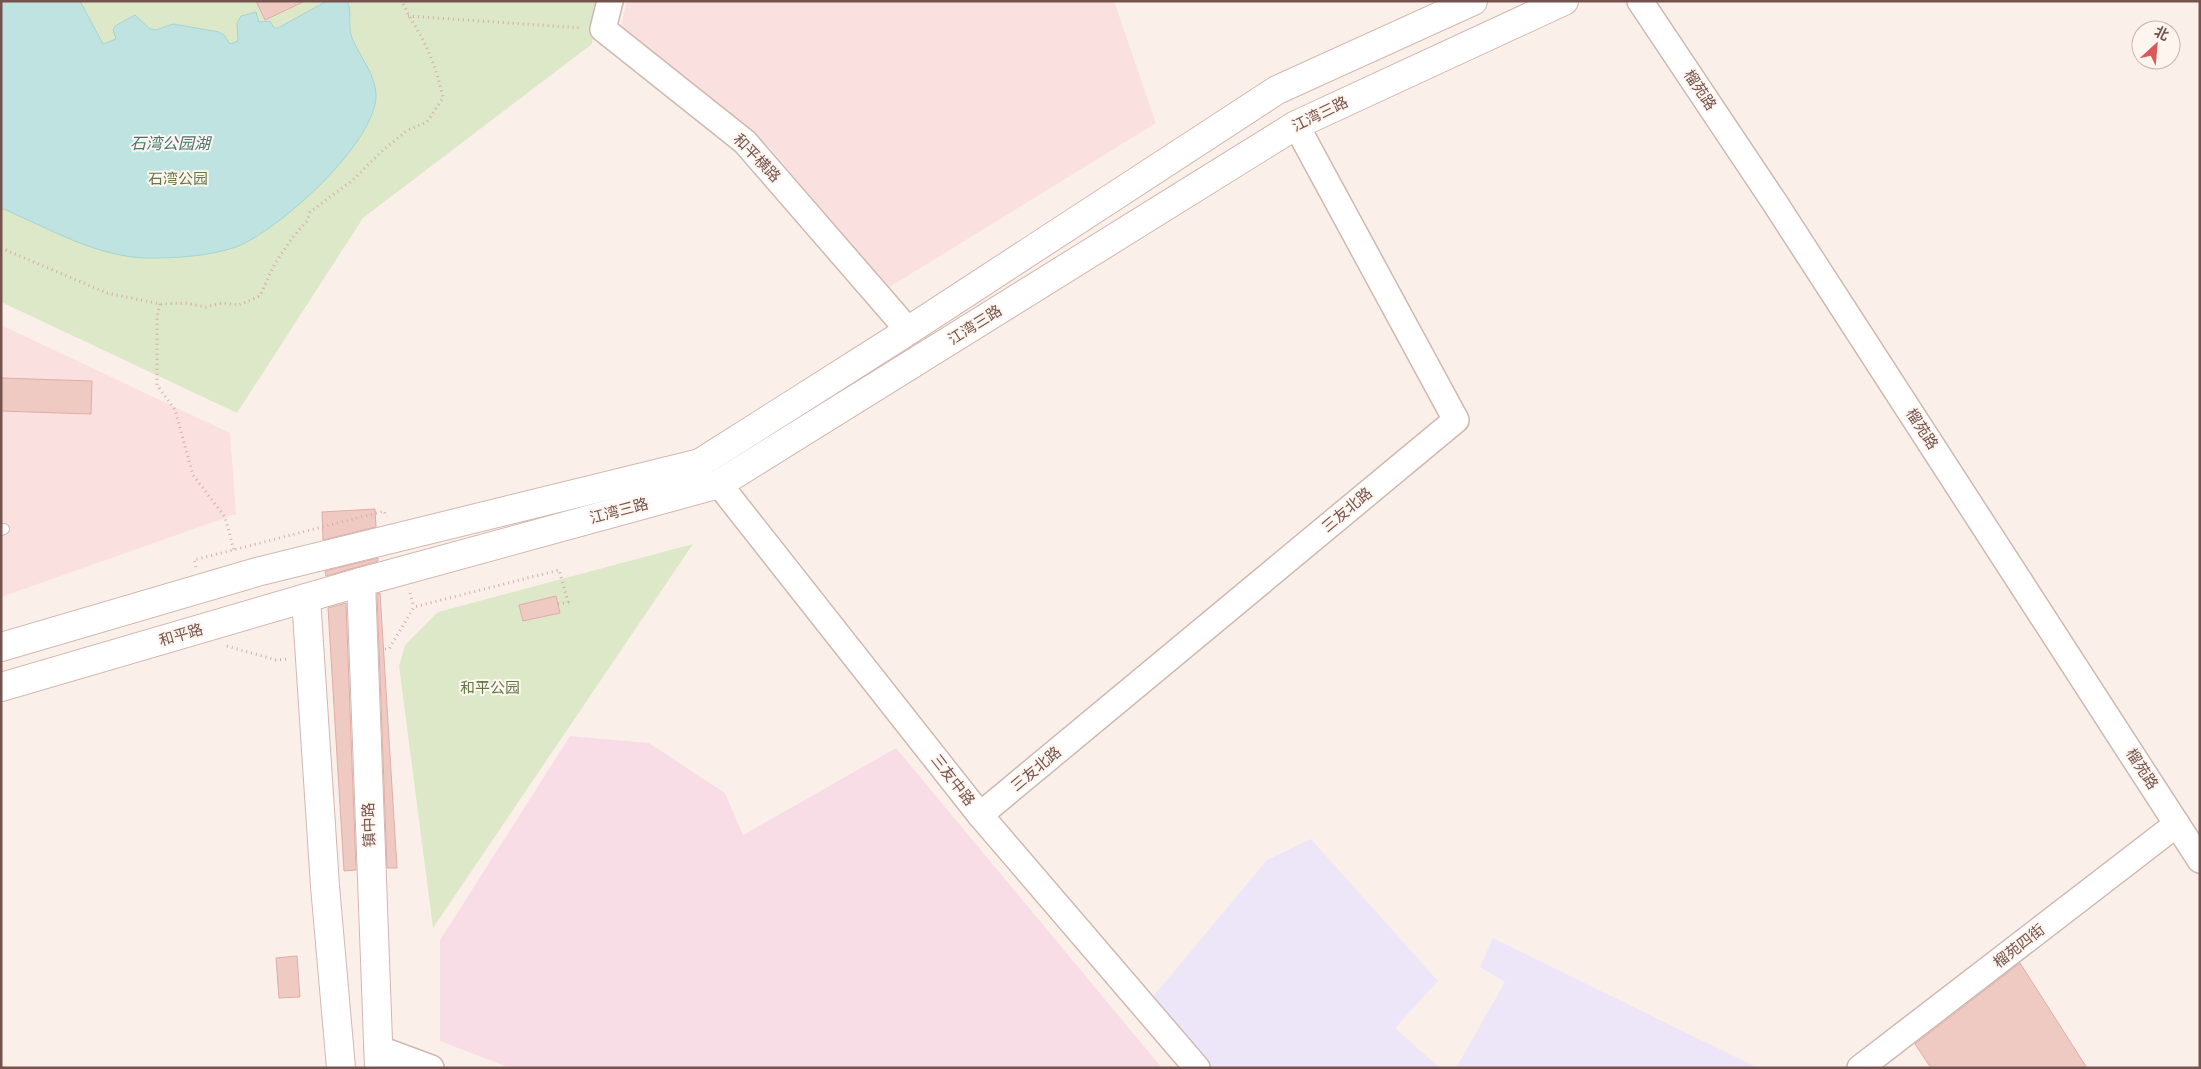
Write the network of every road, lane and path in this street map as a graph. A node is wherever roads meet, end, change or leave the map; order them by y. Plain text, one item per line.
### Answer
1 (402, 1) edge
2 (610, 1) edge
3 (1472, 1) edge
4 (1564, 1) edge
5 (1640, 1) edge
6 (408, 16) junction
7 (603, 29) junction
8 (1296, 124) junction
9 (1, 248) edge
10 (160, 304) junction
11 (908, 330) junction
12 (719, 484) junction
13 (384, 510) dead end
14 (234, 550) junction
15 (335, 551) junction
16 (194, 560) dead end
17 (361, 582) junction
18 (306, 598) junction
19 (558, 604) dead end
20 (226, 645) dead end
21 (1, 646) edge
22 (389, 649) dead end
23 (276, 660) dead end
24 (1, 688) edge
25 (980, 815) junction
26 (2177, 824) junction
27 (2200, 860) edge
28 (378, 1058) edge
29 (341, 1068) edge
30 (431, 1068) edge
31 (1197, 1068) edge
32 (1860, 1068) edge

1 - 6 path
2 - 7 street
3 - 11 main road, 江湾三路
4 - 8 main road, 江湾三路
5 - 26 street, 榴苑路
6 - 7 path
6 - 10 path
7 - 11 street, 和平横路
8 - 12 main road, 江湾三路
8 - 25 street, 三友北路
9 - 10 path
10 - 14 path
11 - 15 main road, 江湾三路
12 - 17 main road, 江湾三路
12 - 25 street, 三友中路
13 - 14 path
14 - 16 path
15 - 17 main road
15 - 18 main road
15 - 21 main road
17 - 18 main road, 和平路
17 - 28 main road, 镇中路
18 - 24 main road, 和平路
18 - 29 main road
19 - 22 path
20 - 23 path
25 - 31 street, 三友中路
26 - 27 street, 榴苑路
26 - 32 street, 榴苑四街
28 - 30 street

